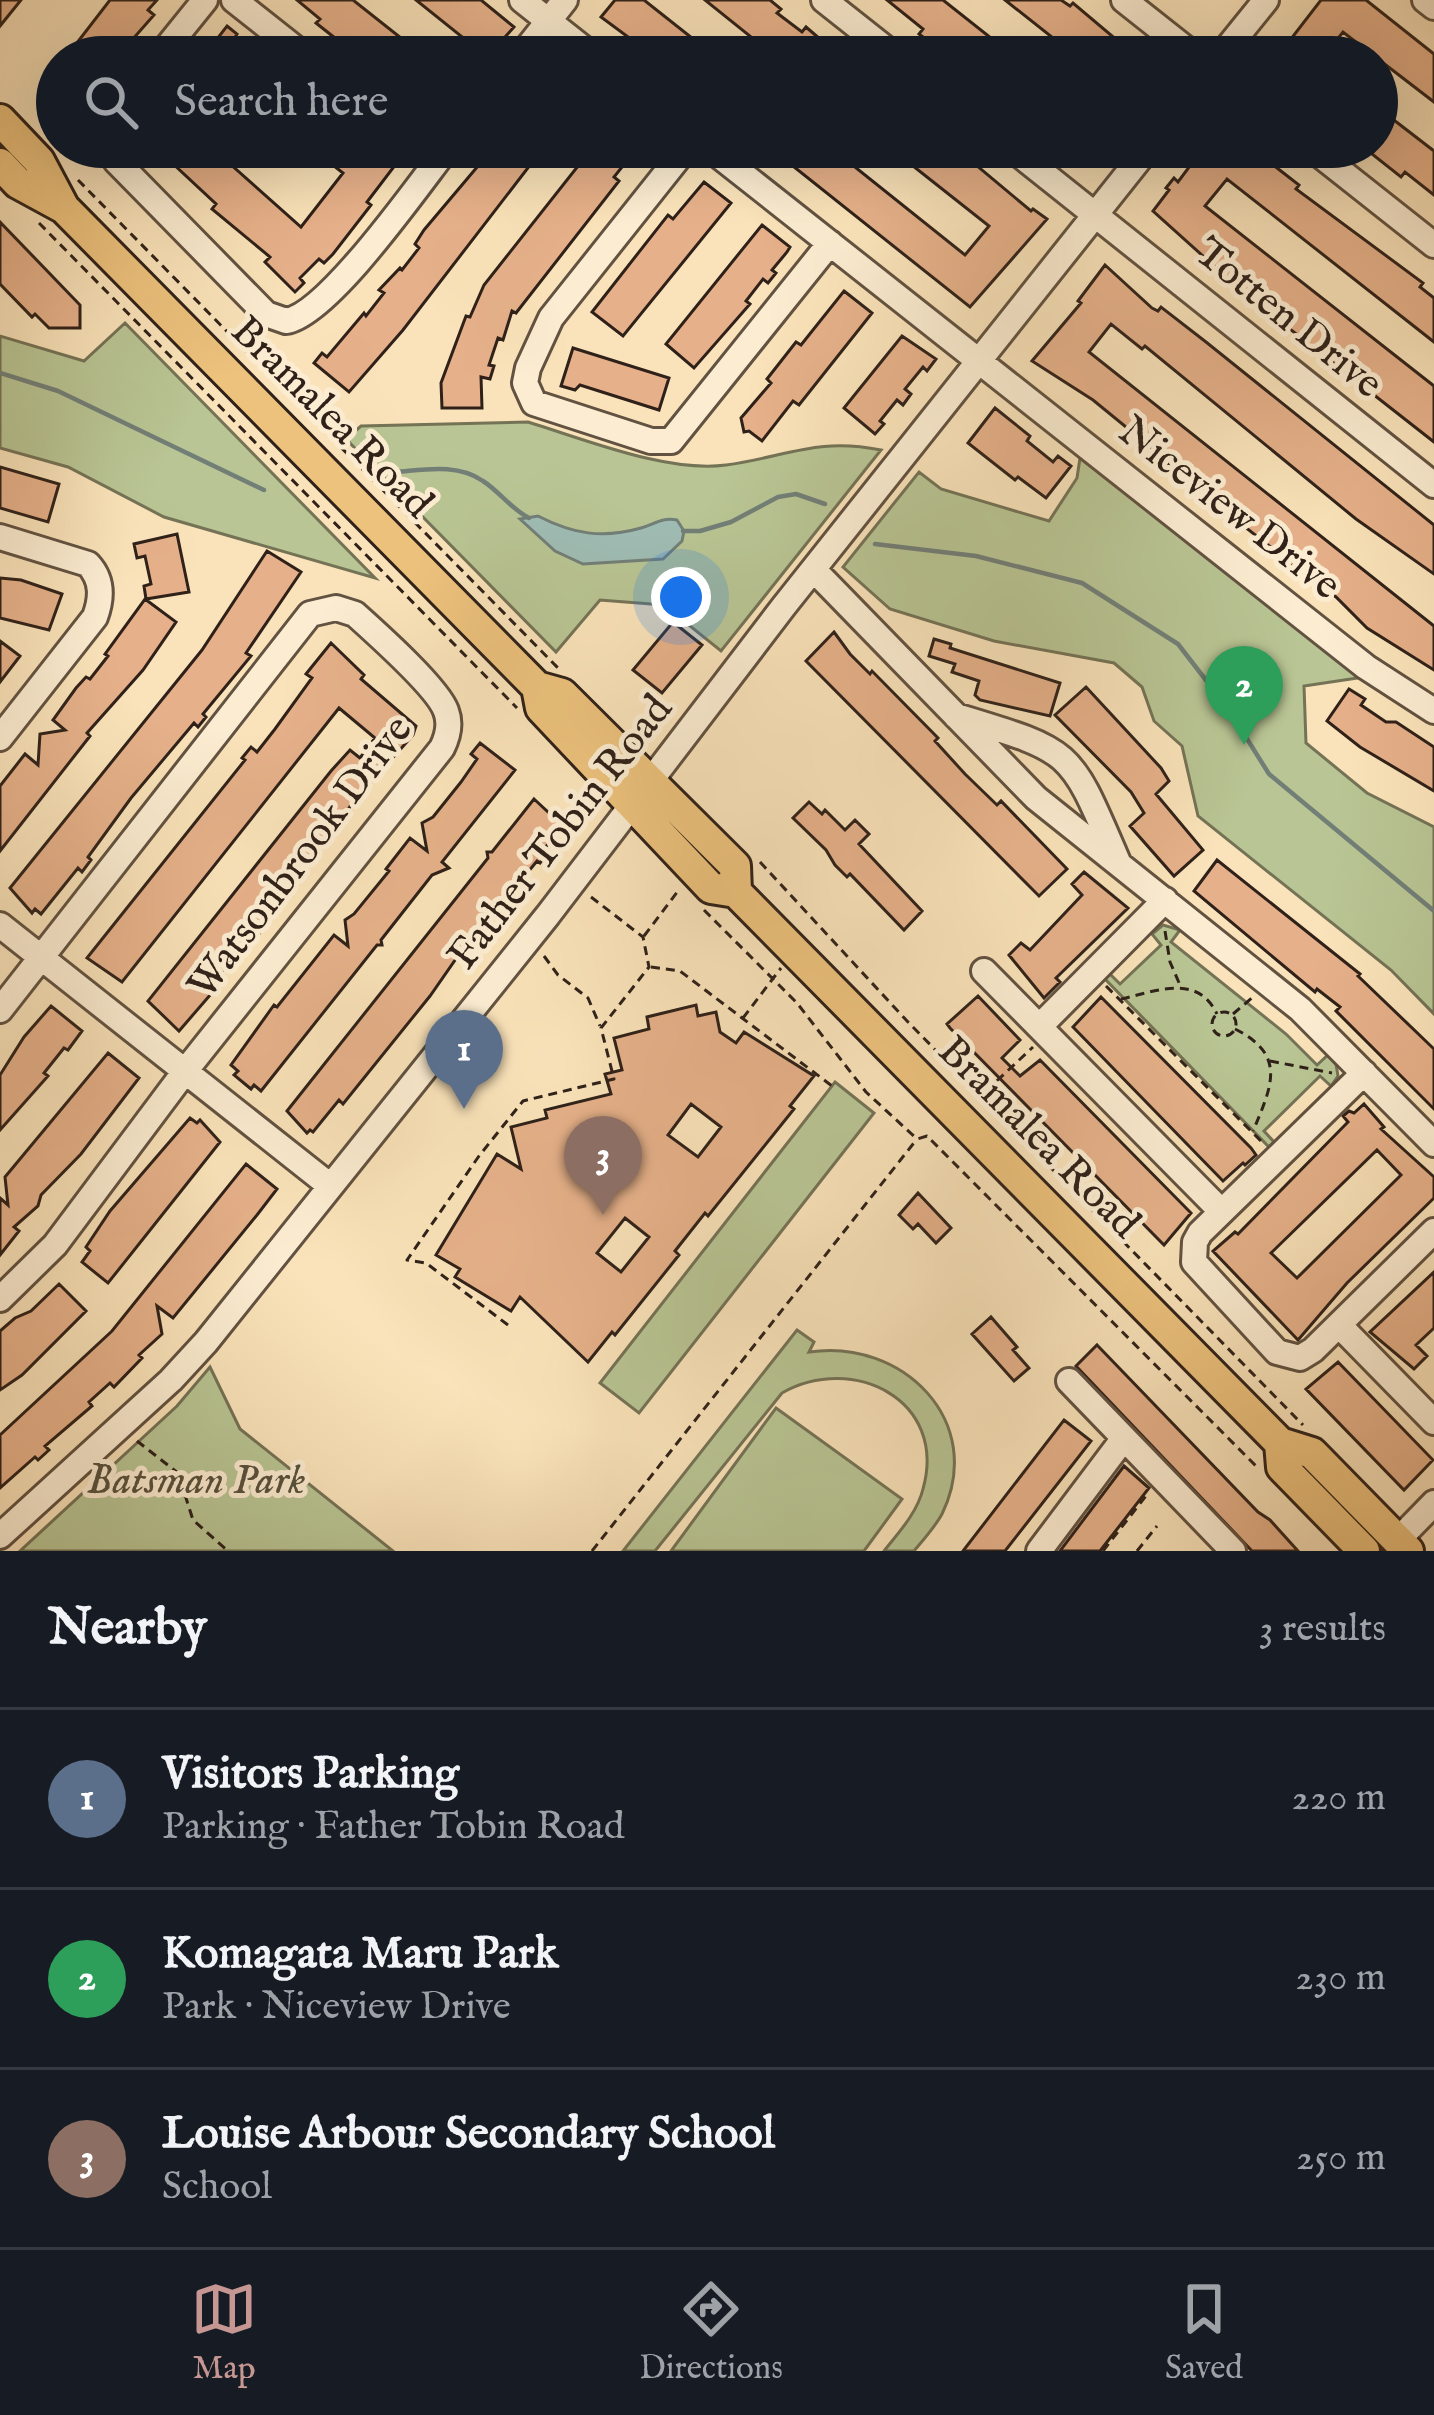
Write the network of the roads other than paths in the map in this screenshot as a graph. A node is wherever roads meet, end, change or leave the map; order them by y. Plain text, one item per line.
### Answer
1 (205, 0) edge
2 (234, 0) edge
3 (522, 0) edge
4 (565, 0) edge
5 (824, 0) edge
6 (1124, 0) edge
7 (1266, 0) edge
8 (1425, 0) edge
9 (1434, 8) edge
10 (548, 21) junction
11 (176, 36) edge
12 (279, 36) edge
13 (536, 36) edge
14 (567, 36) edge
15 (869, 36) edge
16 (1169, 36) edge
17 (1237, 36) edge
18 (0, 120) edge
19 (36, 158) edge
20 (0, 164) edge
21 (46, 168) edge
22 (123, 168) edge
23 (424, 168) edge
24 (671, 168) edge
25 (735, 168) edge
26 (1037, 168) edge
27 (1132, 168) edge
28 (1337, 168) edge
29 (71, 194) junction
30 (1095, 214) junction
31 (830, 243) junction
32 (1434, 245) edge
33 (979, 361) junction
34 (1434, 485) edge
35 (0, 537) edge
36 (814, 570) junction
37 (1434, 711) edge
38 (954, 715) junction
39 (0, 738) edge
40 (642, 794) junction
41 (1119, 864) junction
42 (736, 892) junction
43 (1164, 912) junction
44 (0, 926) edge
45 (41, 958) junction
46 (984, 970) dead end
47 (0, 1010) edge
48 (1040, 1033) junction
49 (186, 1070) junction
50 (1352, 1073) junction
51 (1434, 1144) edge
52 (329, 1185) junction
53 (1221, 1211) junction
54 (1434, 1231) edge
55 (0, 1299) edge
56 (1340, 1325) junction
57 (1069, 1381) dead end
58 (1434, 1422) edge
59 (1124, 1438) junction
60 (1295, 1438) junction
61 (1434, 1503) edge
62 (0, 1536) edge
63 (1403, 1546) edge
64 (1040, 1551) edge
65 (1233, 1551) edge
66 (1364, 1551) edge

1 - 11 street
2 - 12 street
3 - 10 street
4 - 10 street
5 - 15 street
6 - 16 street
7 - 17 street
8 - 9 street
10 - 13 street
10 - 14 street
18 - 19 main road, Bramalea Road
20 - 29 main road, Bramalea Road
21 - 29 main road, Bramalea Road
22 - 23 street
24 - 31 street
25 - 31 street, Niceview Drive
26 - 30 street, Totten Drive
27 - 30 street, Father Tobin Road
28 - 32 street
29 - 40 main road, Bramalea Road
30 - 33 street, Father Tobin Road
30 - 34 street, Totten Drive
31 - 33 street, Niceview Drive
33 - 36 street, Father Tobin Road
33 - 37 street, Niceview Drive
35 - 39 street
36 - 38 street
36 - 40 street, Father Tobin Road
38 - 41 street
38 - 41 street
40 - 42 main road, Bramalea Road
40 - 42 main road, Bramalea Road
40 - 52 street, Father Tobin Road
41 - 43 street
42 - 60 main road, Bramalea Road
43 - 48 street
43 - 50 street
44 - 45 street
45 - 47 street, Watsonbrook Drive
45 - 49 street
45 - 49 street, Watsonbrook Drive
46 - 48 street
48 - 53 street
49 - 52 street
49 - 55 street, Watsonbrook Drive
50 - 51 street
50 - 53 street
52 - 62 street, Father Tobin Road
53 - 56 street
54 - 56 street
56 - 58 street
57 - 59 street
59 - 64 street
59 - 65 street
60 - 63 main road, Bramalea Road
60 - 66 main road, Bramalea Road
61 - 63 street

